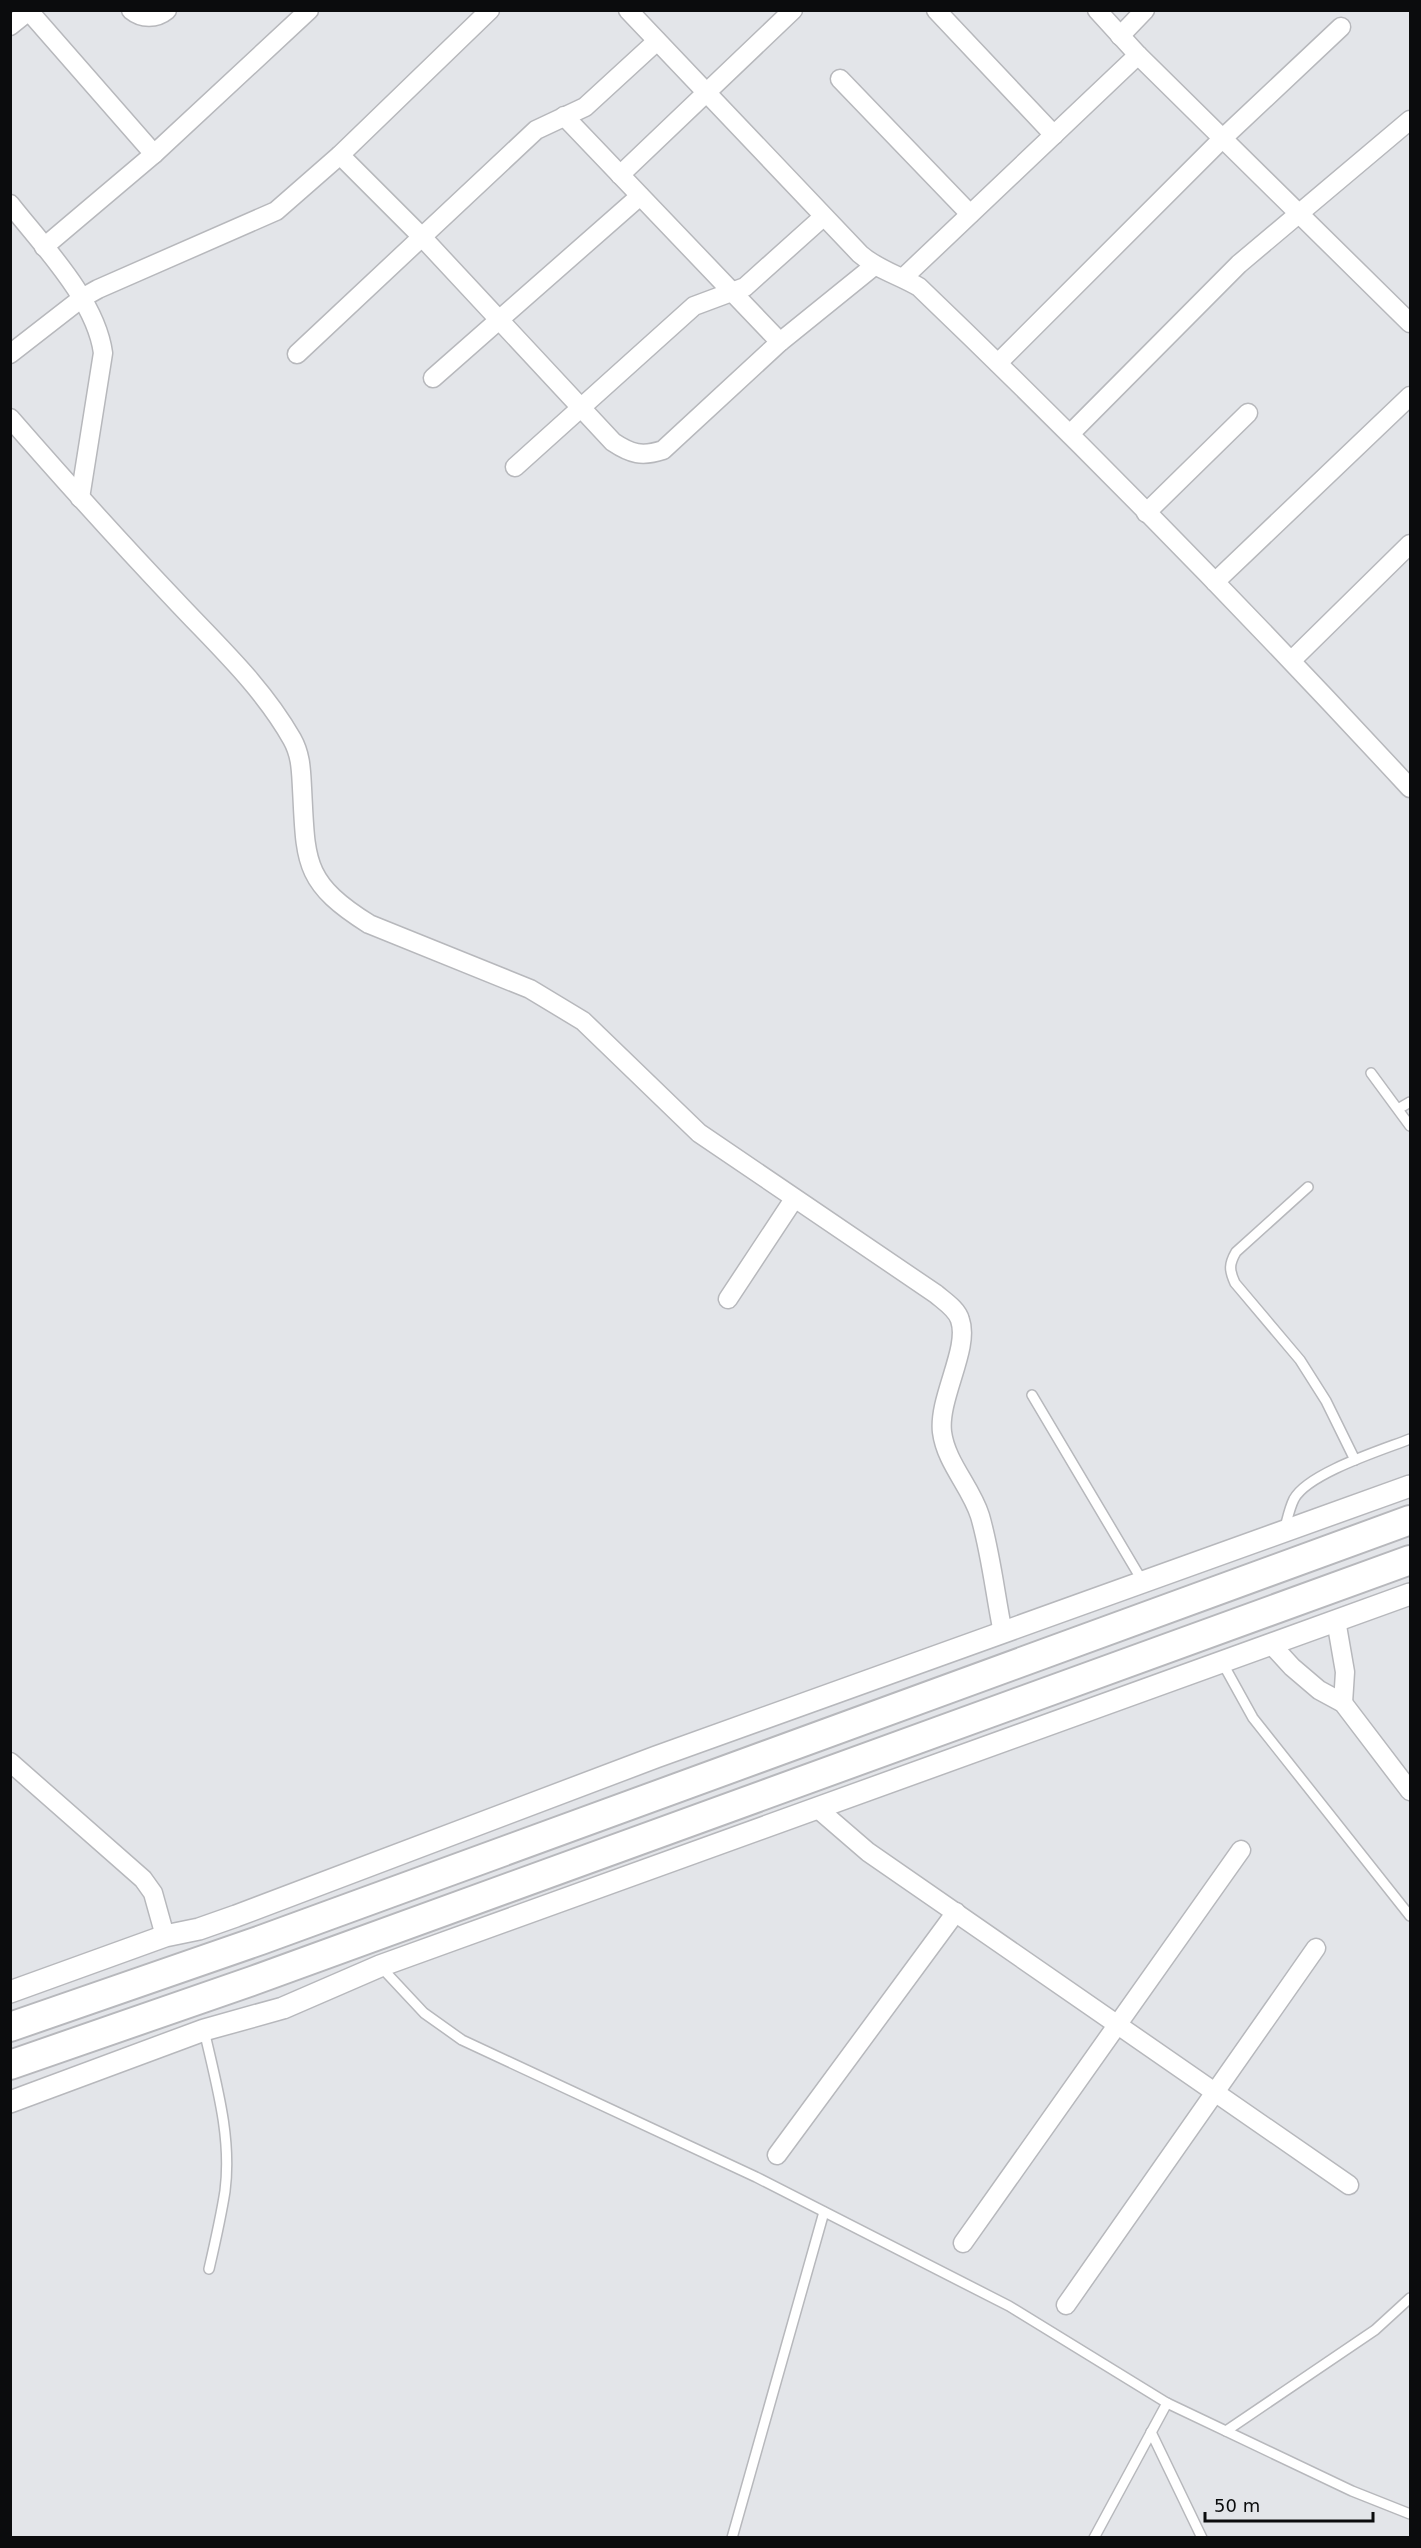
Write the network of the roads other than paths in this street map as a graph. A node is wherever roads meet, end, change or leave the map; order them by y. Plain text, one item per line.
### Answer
1 (131, 10) edge
2 (167, 10) edge
3 (309, 10) edge
4 (490, 10) edge
5 (628, 10) edge
6 (793, 10) edge
7 (936, 10) edge
8 (1096, 10) edge
9 (1145, 10) edge
10 (29, 11) edge
11 (10, 26) edge
12 (1341, 27) dead end
13 (1120, 36) junction
14 (657, 41) junction
15 (1138, 55) junction
16 (840, 79) dead end
17 (706, 92) junction
18 (564, 116) junction
19 (1410, 120) edge
20 (1054, 135) junction
21 (1223, 138) junction
22 (154, 154) junction
23 (340, 155) junction
24 (620, 175) junction
25 (640, 196) junction
26 (10, 204) edge
27 (970, 214) junction
28 (1299, 215) junction
29 (823, 217) junction
30 (422, 237) junction
31 (44, 248) junction
32 (874, 266) junction
33 (903, 278) junction
34 (733, 292) junction
35 (82, 298) junction
36 (500, 320) junction
37 (1410, 322) edge
38 (780, 342) junction
39 (10, 354) edge
40 (297, 354) dead end
41 (998, 363) junction
42 (433, 378) dead end
43 (1410, 396) edge
44 (582, 407) junction
45 (1248, 413) dead end
46 (10, 418) edge
47 (1070, 435) junction
48 (515, 467) dead end
49 (80, 498) junction
50 (1146, 513) junction
51 (1410, 544) edge
52 (1215, 582) junction
53 (1292, 660) junction
54 (1410, 788) edge
55 (1371, 1073) dead end
56 (1410, 1102) edge
57 (1398, 1109) junction
58 (1410, 1126) edge
59 (1308, 1187) dead end
60 (794, 1199) junction
61 (728, 1299) dead end
62 (1032, 1395) dead end
63 (1410, 1439) edge
64 (1355, 1460) junction
65 (1410, 1486) edge
66 (1410, 1520) edge
67 (1283, 1532) junction
68 (1410, 1560) edge
69 (1143, 1582) junction
70 (1410, 1594) edge
71 (1336, 1620) junction
72 (1003, 1633) junction
73 (1271, 1644) junction
74 (1222, 1662) junction
75 (1343, 1703) junction
76 (10, 1762) edge
77 (1410, 1791) edge
78 (817, 1808) junction
79 (1241, 1850) dead end
80 (956, 1912) junction
81 (1410, 1916) edge
82 (165, 1936) junction
83 (1317, 1948) dead end
84 (380, 1966) junction
85 (10, 1992) edge
86 (1117, 2024) junction
87 (10, 2027) edge
88 (204, 2030) junction
89 (10, 2065) edge
90 (1216, 2093) junction
91 (10, 2102) edge
92 (777, 2155) dead end
93 (1349, 2185) dead end
94 (824, 2212) junction
95 (963, 2243) dead end
96 (209, 2269) dead end
97 (1410, 2298) edge
98 (1066, 2306) dead end
99 (1167, 2403) junction
100 (1226, 2431) junction
101 (1151, 2432) junction
102 (1410, 2514) edge
103 (732, 2538) edge
104 (1094, 2538) edge
105 (1202, 2538) edge

1 - 2 street
3 - 22 street
4 - 23 street
5 - 14 street
6 - 17 street
7 - 20 street
8 - 13 street
9 - 13 street
10 - 11 street
10 - 22 street
12 - 21 street
13 - 15 street
14 - 17 street
14 - 18 street
15 - 20 street
15 - 21 street
16 - 27 street
17 - 24 street
17 - 29 street
18 - 24 street
18 - 30 street
19 - 28 street
20 - 27 street
21 - 28 street
21 - 41 street
22 - 31 street
23 - 30 street
23 - 35 street
24 - 25 street
25 - 34 street
25 - 36 street
26 - 31 street
27 - 33 street
28 - 37 street
28 - 47 street
29 - 32 street
29 - 34 street
30 - 36 street
30 - 40 street
31 - 35 street
32 - 33 street
32 - 38 street
33 - 41 street
34 - 38 street
34 - 44 street
35 - 39 street
35 - 49 street
36 - 42 street
36 - 44 street
38 - 44 street
41 - 47 street
43 - 52 street
44 - 48 street
45 - 50 street
46 - 49 street
47 - 50 street
49 - 60 street
50 - 52 street
51 - 53 street
52 - 53 street
53 - 54 street
55 - 57 lane
56 - 57 lane
57 - 58 lane
59 - 64 lane
60 - 61 street
60 - 72 street
62 - 69 lane
63 - 64 lane
64 - 67 lane
65 - 67 street
66 - 87 highway
67 - 69 street
68 - 89 highway
69 - 72 street
70 - 71 street
71 - 73 street
71 - 75 street
72 - 82 street
73 - 74 street
73 - 75 street
74 - 78 street
74 - 81 lane
75 - 77 street
76 - 82 street
78 - 80 street
78 - 84 street
79 - 86 street
80 - 86 street
80 - 92 street
82 - 85 street
83 - 90 street
84 - 88 street
84 - 94 lane
86 - 90 street
86 - 95 street
88 - 91 street
88 - 96 lane
90 - 93 street
90 - 98 street
94 - 99 lane
94 - 103 lane
97 - 100 lane
99 - 100 lane
99 - 101 lane
100 - 102 lane
101 - 104 lane
101 - 105 lane

